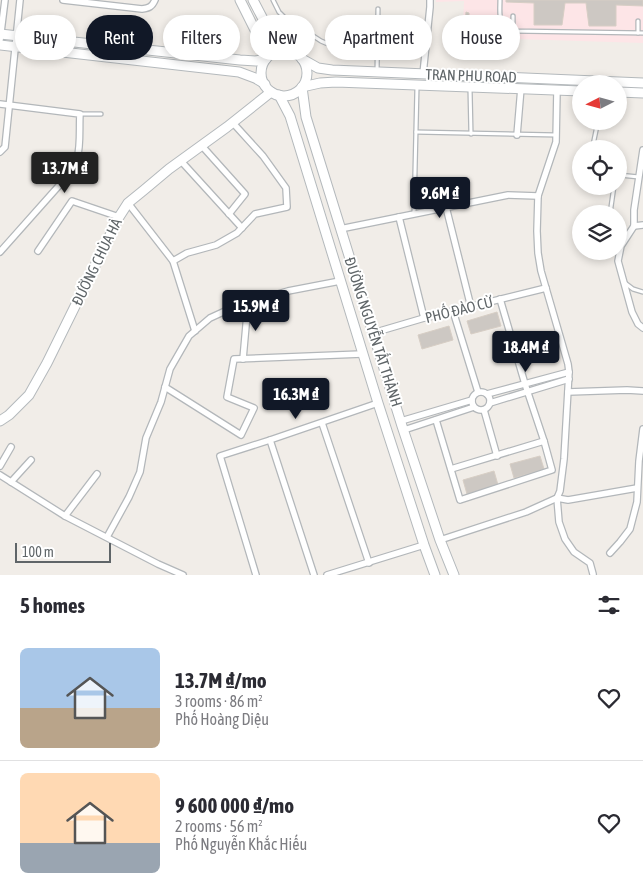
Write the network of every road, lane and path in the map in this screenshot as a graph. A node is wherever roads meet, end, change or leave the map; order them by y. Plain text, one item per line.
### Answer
1 (5, 0) edge
2 (20, 0) edge
3 (63, 0) edge
4 (155, 0) edge
5 (240, 0) edge
6 (253, 0) edge
7 (273, 0) edge
8 (430, 0) edge
9 (500, 0) edge
10 (378, 8) dead end
11 (18, 15) edge
12 (261, 15) edge
13 (282, 15) edge
14 (378, 15) edge
15 (500, 15) edge
16 (250, 20) edge
17 (638, 21) dead end
18 (520, 30) edge
19 (638, 33) junction
20 (643, 33) edge
21 (15, 35) edge
22 (0, 36) edge
23 (76, 42) edge
24 (0, 45) edge
25 (15, 46) joint
26 (76, 53) edge
27 (261, 60) edge
28 (266, 60) edge
29 (301, 60) edge
30 (306, 60) edge
31 (377, 60) edge
32 (377, 72) junction
33 (423, 74) junction
34 (643, 83) edge
35 (265, 84) junction
36 (417, 84) junction
37 (470, 86) junction
38 (302, 87) junction
39 (521, 88) junction
40 (556, 90) junction
41 (572, 91) edge
42 (628, 92) edge
43 (275, 93) junction
44 (643, 93) edge
45 (0, 104) edge
46 (9, 104) junction
47 (80, 114) junction
48 (101, 114) dead end
49 (233, 122) junction
50 (416, 132) junction
51 (471, 134) junction
52 (517, 135) junction
53 (556, 135) junction
54 (202, 146) junction
55 (643, 150) edge
56 (0, 152) edge
57 (181, 161) junction
58 (627, 177) edge
59 (640, 180) edge
60 (538, 196) junction
61 (128, 203) junction
62 (446, 208) junction
63 (229, 214) junction
64 (414, 214) junction
65 (119, 217) junction
66 (399, 217) junction
67 (643, 225) edge
68 (634, 226) junction
69 (242, 228) junction
70 (340, 228) junction
71 (627, 235) edge
72 (38, 251) dead end
73 (0, 252) edge
74 (618, 260) edge
75 (173, 261) junction
76 (340, 281) junction
77 (623, 281) junction
78 (546, 288) junction
79 (643, 292) edge
80 (500, 299) junction
81 (248, 303) junction
82 (471, 306) junction
83 (453, 311) junction
84 (424, 318) junction
85 (643, 328) edge
86 (195, 331) junction
87 (372, 333) junction
88 (362, 354) junction
89 (243, 359) junction
90 (569, 372) junction
91 (569, 379) junction
92 (524, 384) junction
93 (165, 387) junction
94 (528, 391) junction
95 (643, 391) edge
96 (478, 392) junction
97 (568, 392) junction
98 (487, 394) junction
99 (472, 400) junction
100 (378, 403) junction
101 (490, 403) junction
102 (474, 407) junction
103 (484, 410) junction
104 (436, 420) junction
105 (0, 421) edge
106 (322, 423) junction
107 (402, 426) junction
108 (643, 429) edge
109 (386, 430) junction
110 (270, 440) junction
111 (544, 441) junction
112 (12, 447) dead end
113 (497, 456) junction
114 (31, 460) dead end
115 (0, 466) edge
116 (451, 469) junction
117 (97, 474) dead end
118 (0, 475) edge
119 (12, 482) junction
120 (637, 488) junction
121 (557, 498) junction
122 (66, 516) junction
123 (107, 537) junction
124 (440, 540) junction
125 (424, 546) junction
126 (610, 554) dead end
127 (369, 563) junction
128 (594, 574) edge
129 (182, 575) edge
130 (256, 575) edge
131 (314, 575) edge
132 (327, 575) edge
133 (435, 575) edge
134 (454, 575) edge

1 - 22 street
2 - 11 street
3 - 4 street
5 - 16 main road
6 - 12 main road
7 - 13 lane
8 - 33 street
9 - 15 lane
10 - 14 lane
17 - 19 lane
18 - 19 lane
19 - 20 lane
21 - 22 main road
23 - 27 main road
24 - 25 main road
25 - 46 street
26 - 35 main road
28 - 35 main road
29 - 38 main road
30 - 32 main road, TRAN PHU ROAD
31 - 32 lane
32 - 33 main road, TRAN PHU ROAD
33 - 34 main road, TRAN PHU ROAD
35 - 43 main road
36 - 37 main road, TRAN PHU ROAD
36 - 38 main road, TRAN PHU ROAD
36 - 50 lane
37 - 39 main road, TRAN PHU ROAD
37 - 51 lane
38 - 43 main road
38 - 70 main road, ĐƯỜNG NGUYỄN TẤT THÀNH
39 - 40 main road, TRAN PHU ROAD
39 - 52 street
40 - 41 main road, TRAN PHU ROAD
40 - 53 street
42 - 44 main road
43 - 49 main road, ĐƯỜNG CHÙA HÀ
43 - 76 main road, ĐƯỜNG NGUYỄN TẤT THÀNH
45 - 46 street
46 - 47 street
46 - 56 street
47 - 48 lane
47 - 73 street
49 - 54 main road, ĐƯỜNG CHÙA HÀ
49 - 69 street
50 - 51 lane
50 - 64 lane
51 - 52 lane
52 - 53 lane
53 - 60 street
54 - 57 main road, ĐƯỜNG CHÙA HÀ
54 - 63 street
55 - 59 street
57 - 61 main road, ĐƯỜNG CHÙA HÀ
57 - 63 street
58 - 59 lane
59 - 68 street
60 - 62 street
60 - 78 street
61 - 65 main road, ĐƯỜNG CHÙA HÀ
61 - 75 street
62 - 64 street
62 - 82 street
63 - 69 street
64 - 66 street
65 - 72 street
65 - 105 main road, ĐƯỜNG CHÙA HÀ
66 - 70 street
66 - 84 street
67 - 68 street
68 - 71 street
69 - 75 street
70 - 87 main road, ĐƯỜNG NGUYỄN TẤT THÀNH
74 - 77 street
75 - 86 street
76 - 81 street
76 - 88 main road, ĐƯỜNG NGUYỄN TẤT THÀNH
77 - 79 lane
77 - 85 street
78 - 80 street, PHỐ ĐÀO CỪ
78 - 90 street
80 - 82 street, PHỐ ĐÀO CỪ
80 - 92 street
81 - 86 street
81 - 89 street
82 - 83 street, PHỐ ĐÀO CỪ
83 - 84 street, PHỐ ĐÀO CỪ
83 - 96 street
84 - 87 street, PHỐ ĐÀO CỪ
86 - 93 street
87 - 107 main road, ĐƯỜNG NGUYỄN TẤT THÀNH
88 - 89 street
88 - 100 main road, ĐƯỜNG NGUYỄN TẤT THÀNH
89 - 93 street
90 - 91 street
90 - 92 street
91 - 94 street
91 - 97 street
92 - 94 street
92 - 98 street
93 - 123 street
94 - 101 street
94 - 111 street
95 - 97 street
96 - 98 street
96 - 99 street
97 - 121 street
98 - 101 street
99 - 102 street
99 - 107 street
100 - 106 street
100 - 109 main road, ĐƯỜNG NGUYỄN TẤT THÀNH
101 - 103 street
102 - 103 street
102 - 104 street
103 - 113 street
104 - 107 street
104 - 116 street
106 - 110 street
106 - 127 street
107 - 109 main road
107 - 124 main road, ĐƯỜNG NGUYỄN TẤT THÀNH
108 - 120 street
109 - 125 main road, ĐƯỜNG NGUYỄN TẤT THÀNH
110 - 130 street
110 - 131 street
111 - 113 street
111 - 116 street
112 - 115 street
113 - 116 street
114 - 119 street
117 - 122 street
118 - 119 street
119 - 122 street
120 - 121 street
120 - 126 street
121 - 124 street
121 - 128 street
122 - 123 street
123 - 129 street
124 - 134 main road, ĐƯỜNG NGUYỄN TẤT THÀNH
125 - 127 street
125 - 133 main road, ĐƯỜNG NGUYỄN TẤT THÀNH
127 - 132 street

